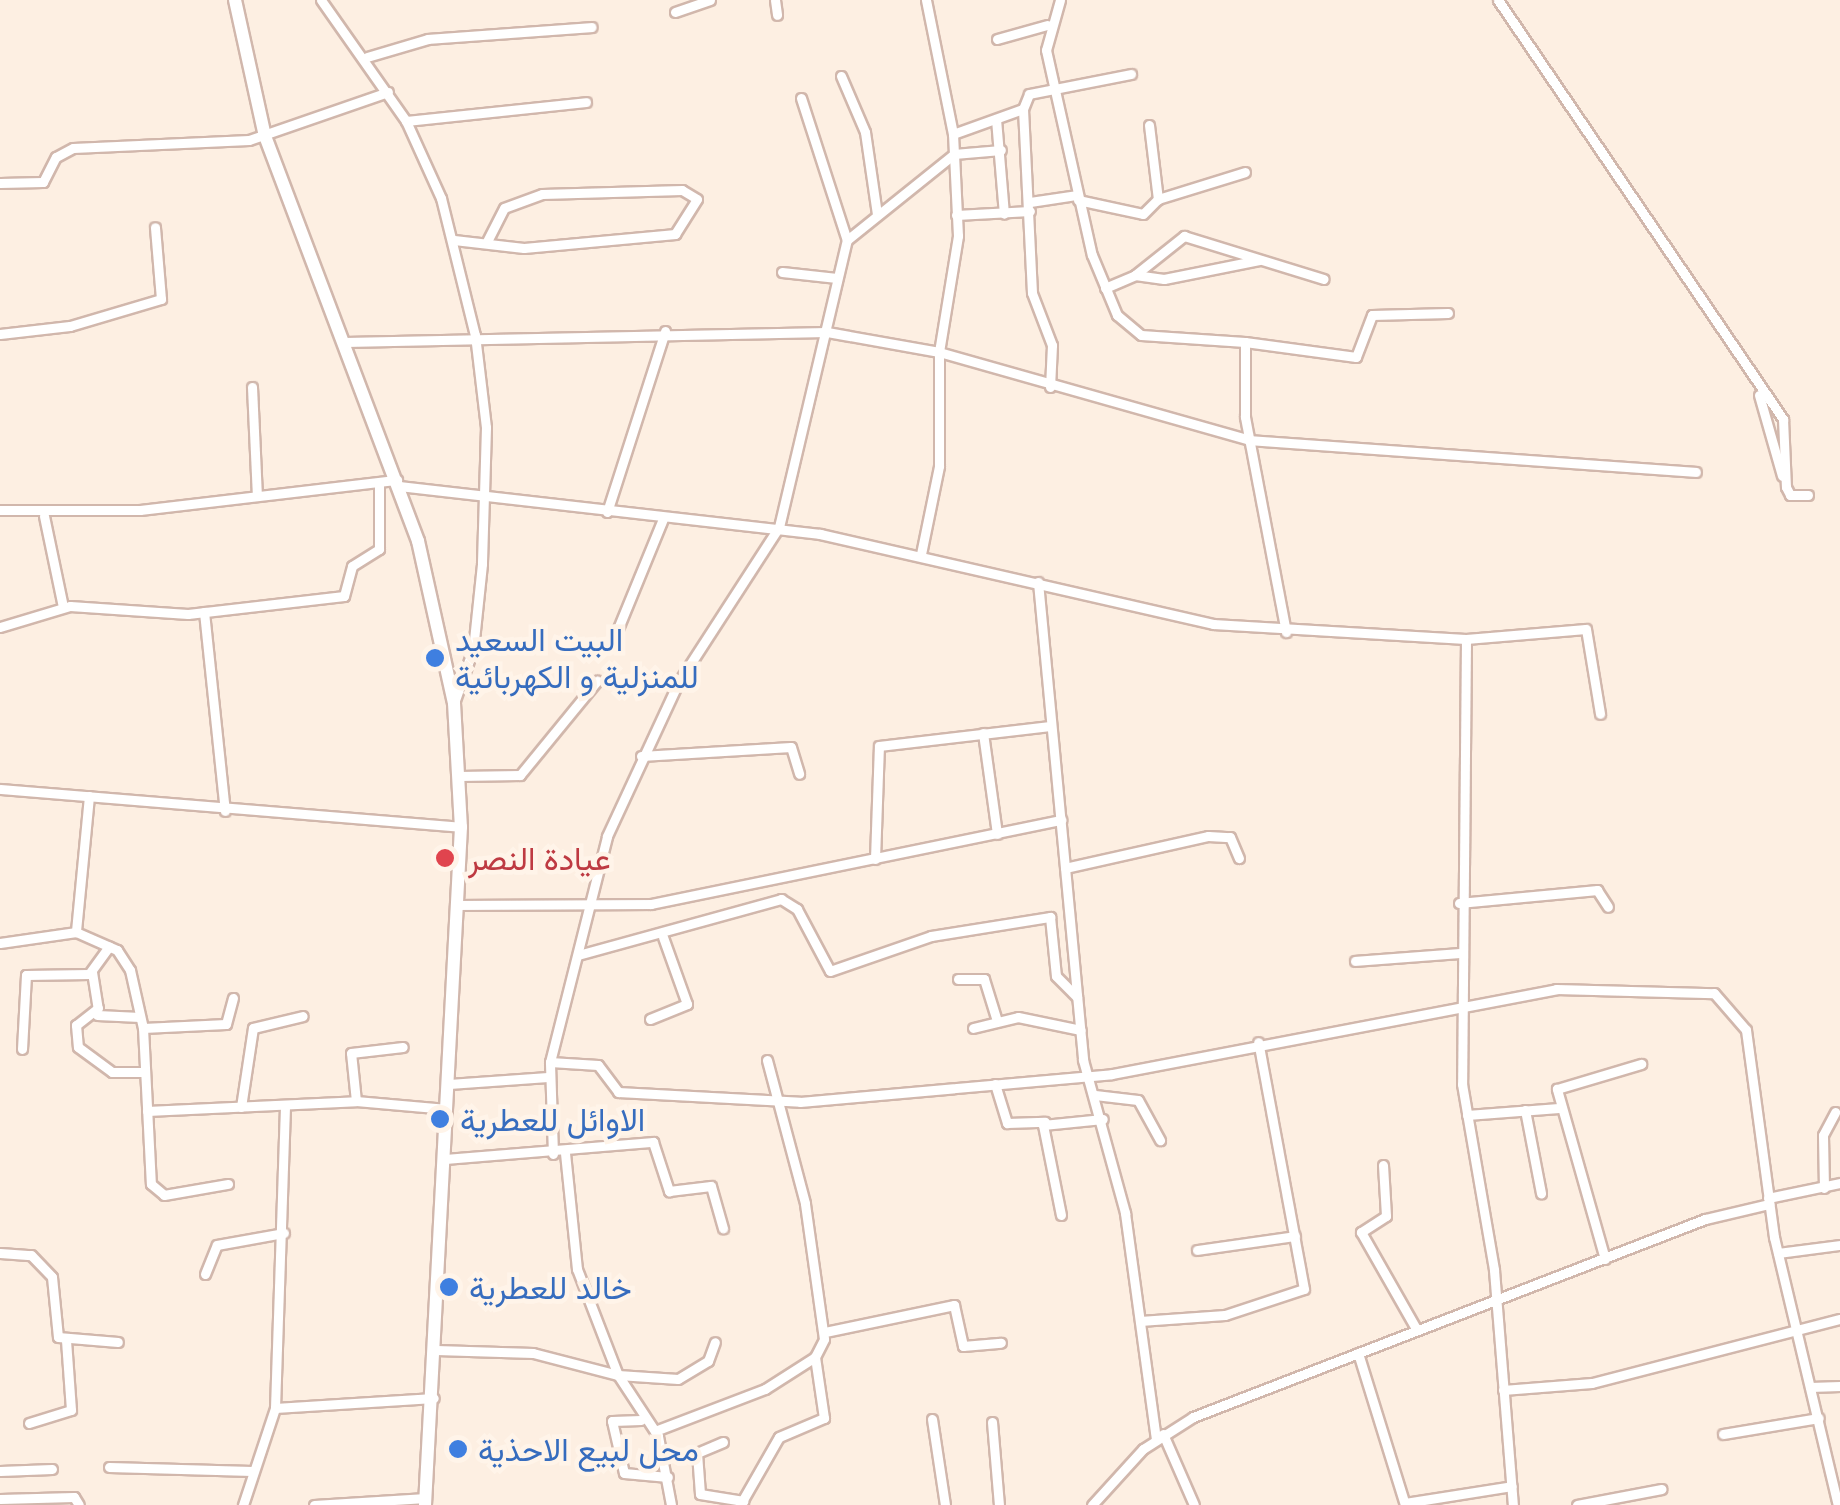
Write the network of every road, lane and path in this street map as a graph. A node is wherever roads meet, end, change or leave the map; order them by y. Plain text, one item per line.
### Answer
1 (235, 0) edge
2 (321, 0) edge
3 (710, 0) edge
4 (775, 0) edge
5 (926, 0) edge
6 (1060, 0) edge
7 (1498, 0) edge
8 (675, 12) dead end
9 (777, 15) dead end
10 (1047, 25) junction
11 (592, 27) dead end
12 (996, 39) dead end
13 (366, 57) junction
14 (1131, 74) dead end
15 (841, 76) dead end
16 (1054, 88) junction
17 (388, 92) junction
18 (801, 98) dead end
19 (586, 102) dead end
20 (1023, 109) junction
21 (996, 120) junction
22 (406, 121) junction
23 (1149, 125) dead end
24 (953, 134) junction
25 (265, 136) junction
26 (1001, 150) junction
27 (954, 154) junction
28 (1245, 172) dead end
29 (1028, 174) junction
30 (1004, 177) junction
31 (0, 183) edge
32 (1077, 198) junction
33 (1158, 199) junction
34 (1030, 207) junction
35 (877, 214) junction
36 (1004, 214) junction
37 (956, 215) junction
38 (155, 227) dead end
39 (454, 240) junction
40 (847, 240) junction
41 (487, 242) junction
42 (1262, 259) junction
43 (782, 272) dead end
44 (1135, 275) junction
45 (837, 278) junction
46 (1324, 280) dead end
47 (1105, 288) junction
48 (1448, 313) dead end
49 (665, 330) junction
50 (826, 332) junction
51 (0, 334) edge
52 (475, 335) junction
53 (345, 342) junction
54 (1245, 342) junction
55 (939, 352) junction
56 (252, 387) dead end
57 (1050, 388) junction
58 (1249, 440) junction
59 (1696, 472) dead end
60 (398, 483) junction
61 (379, 484) junction
62 (485, 492) junction
63 (1808, 495) dead end
64 (257, 496) junction
65 (0, 510) edge
66 (607, 512) junction
67 (44, 516) junction
68 (663, 519) junction
69 (779, 527) junction
70 (921, 554) junction
71 (1038, 582) junction
72 (63, 607) junction
73 (204, 612) junction
74 (0, 627) edge
75 (617, 631) dead end
76 (1286, 632) junction
77 (1466, 640) junction
78 (597, 681) dead end
79 (454, 702) junction
80 (1600, 714) dead end
81 (1050, 726) junction
82 (983, 734) junction
83 (641, 756) junction
84 (799, 774) dead end
85 (459, 776) junction
86 (0, 789) edge
87 (89, 796) junction
88 (224, 811) junction
89 (1061, 820) junction
90 (461, 827) junction
91 (997, 834) junction
92 (1239, 858) dead end
93 (875, 859) junction
94 (1065, 868) junction
95 (1459, 903) junction
96 (458, 905) junction
97 (1608, 907) dead end
98 (589, 910) junction
99 (76, 932) junction
100 (663, 937) junction
101 (0, 943) edge
102 (109, 946) junction
103 (1459, 954) junction
104 (578, 955) junction
105 (1355, 961) dead end
106 (92, 972) junction
107 (958, 980) dead end
108 (1078, 997) junction
109 (233, 998) dead end
110 (1459, 1005) junction
111 (96, 1015) junction
112 (303, 1016) dead end
113 (650, 1019) dead end
114 (997, 1021) junction
115 (141, 1022) junction
116 (973, 1028) dead end
117 (1080, 1030) junction
118 (1258, 1042) junction
119 (403, 1046) dead end
120 (22, 1048) dead end
121 (767, 1060) dead end
122 (550, 1062) junction
123 (1641, 1064) dead end
124 (145, 1072) junction
125 (1088, 1077) junction
126 (548, 1078) junction
127 (449, 1084) junction
128 (995, 1084) junction
129 (1095, 1095) junction
130 (356, 1101) junction
131 (779, 1104) junction
132 (242, 1107) junction
133 (285, 1108) junction
134 (1559, 1108) junction
135 (448, 1109) junction
136 (1525, 1110) junction
137 (147, 1111) junction
138 (1836, 1112) dead end
139 (1468, 1114) junction
140 (1103, 1119) junction
141 (1045, 1122) junction
142 (1160, 1140) dead end
143 (565, 1153) junction
144 (553, 1154) junction
145 (445, 1159) junction
146 (1383, 1165) dead end
147 (1840, 1183) edge
148 (228, 1184) dead end
149 (1824, 1188) junction
150 (1541, 1193) dead end
151 (1768, 1201) junction
152 (1061, 1215) dead end
153 (723, 1228) dead end
154 (284, 1233) junction
155 (1295, 1236) junction
156 (1840, 1245) edge
157 (1196, 1250) dead end
158 (0, 1253) edge
159 (1778, 1253) junction
160 (1605, 1258) junction
161 (206, 1274) dead end
162 (1497, 1296) junction
163 (1840, 1318) edge
164 (1140, 1321) junction
165 (1417, 1330) junction
166 (1796, 1330) junction
167 (825, 1332) junction
168 (66, 1341) junction
169 (118, 1342) dead end
170 (715, 1342) dead end
171 (1001, 1342) dead end
172 (436, 1350) junction
173 (1358, 1352) junction
174 (814, 1358) junction
175 (618, 1375) junction
176 (1840, 1386) edge
177 (1810, 1387) junction
178 (1503, 1390) junction
179 (434, 1398) junction
180 (275, 1408) junction
181 (1819, 1418) junction
182 (932, 1419) dead end
183 (644, 1421) junction
184 (30, 1422) dead end
185 (992, 1422) dead end
186 (655, 1432) junction
187 (1724, 1434) dead end
188 (1160, 1436) junction
189 (723, 1442) dead end
190 (1834, 1462) edge
191 (109, 1467) dead end
192 (52, 1469) dead end
193 (0, 1471) edge
194 (252, 1471) junction
195 (668, 1478) junction
196 (1512, 1486) junction
197 (1662, 1489) dead end
198 (0, 1499) edge
199 (425, 1502) edge
200 (742, 1503) edge
201 (1405, 1504) edge
202 (79, 1505) edge
203 (243, 1505) edge
204 (314, 1505) edge
205 (670, 1505) edge
206 (945, 1505) edge
207 (999, 1505) edge
208 (1092, 1505) edge
209 (1194, 1505) edge
210 (1514, 1505) edge
211 (1577, 1505) edge
212 (1838, 1505) edge

1 - 25 street
2 - 13 street
3 - 8 street
4 - 9 street
5 - 24 street
6 - 10 street
7 - 63 street
10 - 12 street
10 - 16 street
11 - 13 street
13 - 17 street
14 - 16 street
15 - 35 street
16 - 20 street
16 - 32 street
17 - 22 street
17 - 25 street
18 - 40 street
19 - 22 street
20 - 21 street
20 - 29 street
21 - 24 street
21 - 26 street
22 - 39 street
23 - 33 street
24 - 27 street
25 - 31 street
25 - 53 street
26 - 27 street
26 - 30 street
27 - 35 street
27 - 37 street
28 - 33 street
29 - 30 street
29 - 34 street
30 - 36 street
32 - 33 street
32 - 34 street
32 - 47 street
34 - 36 street
34 - 57 street
35 - 40 street
36 - 37 street
37 - 55 street
38 - 51 street
39 - 41 street
39 - 52 street
40 - 45 street
41 - 41 street
42 - 44 street
42 - 44 street
42 - 46 street
43 - 45 street
44 - 47 street
45 - 50 street
47 - 54 street
48 - 54 street
49 - 50 street
49 - 52 street
49 - 66 street
50 - 55 street
50 - 69 street
52 - 53 street
52 - 62 street
53 - 60 street
54 - 58 street
55 - 57 street
55 - 70 street
56 - 64 street
57 - 58 street
58 - 59 street
58 - 76 street
60 - 61 street
60 - 62 street
60 - 79 street
61 - 64 street
61 - 73 street
62 - 66 street
62 - 79 street
64 - 67 street
65 - 67 street
66 - 68 street
67 - 72 street
68 - 69 street
68 - 75 street
69 - 70 street
69 - 83 street
70 - 71 street
71 - 76 street
71 - 81 street
72 - 73 street
72 - 74 street
73 - 88 street
76 - 77 street
77 - 80 street
77 - 95 street
78 - 85 street
79 - 85 street
81 - 82 street
81 - 89 street
82 - 91 street
82 - 93 street
83 - 84 street
83 - 98 street
85 - 90 street
86 - 87 street
87 - 88 street
87 - 99 street
88 - 90 street
89 - 91 street
89 - 94 street
90 - 96 street
91 - 93 street
92 - 94 street
93 - 98 street
94 - 108 street
95 - 97 street
95 - 103 street
96 - 98 street
96 - 127 street
98 - 104 street
99 - 101 street
99 - 102 street
100 - 104 street
100 - 108 street
100 - 113 street
102 - 106 street
102 - 115 street
103 - 105 street
103 - 110 street
104 - 122 street
106 - 111 street
106 - 120 street
107 - 114 street
108 - 117 street
109 - 115 street
110 - 118 street
110 - 139 street
110 - 151 street
111 - 115 street
111 - 124 street
112 - 132 street
114 - 116 street
114 - 117 street
115 - 124 street
117 - 125 street
118 - 125 street
118 - 155 street
119 - 130 street
121 - 131 street
122 - 126 street
122 - 131 street
123 - 134 street
124 - 137 street
125 - 128 street
125 - 129 street
126 - 127 street
126 - 144 street
127 - 135 street
128 - 131 street
128 - 141 street
129 - 140 street
129 - 142 street
130 - 133 street
130 - 135 street
131 - 167 street
132 - 133 street
132 - 137 street
133 - 154 street
134 - 136 street
134 - 160 street
135 - 145 street
136 - 139 street
136 - 150 street
137 - 148 street
138 - 149 street
139 - 162 street
140 - 141 street
140 - 164 street
141 - 152 street
143 - 144 street
143 - 153 street
143 - 175 street
144 - 145 street
145 - 172 street
146 - 165 street
147 - 149 street
149 - 151 street
151 - 159 street
151 - 160 street
154 - 161 street
154 - 180 street
155 - 157 street
155 - 164 street
156 - 159 street
158 - 168 street
159 - 166 street
160 - 162 street
162 - 165 street
162 - 178 street
163 - 166 street
164 - 188 street
165 - 173 street
166 - 177 street
166 - 178 street
167 - 171 street
167 - 174 street
168 - 169 street
168 - 184 street
170 - 175 street
172 - 175 street
172 - 179 street
173 - 188 street
173 - 201 street
174 - 186 street
174 - 200 street
175 - 183 street
176 - 177 street
177 - 181 street
178 - 196 street
179 - 180 street
179 - 199 street
180 - 194 street
181 - 187 street
181 - 190 street
182 - 206 street
183 - 186 street
183 - 195 street
185 - 207 street
186 - 195 street
188 - 208 street
188 - 209 street
189 - 200 street
190 - 212 street
191 - 194 street
192 - 193 street
194 - 203 street
195 - 205 street
196 - 201 street
196 - 210 street
197 - 211 street
198 - 202 street
199 - 204 street

